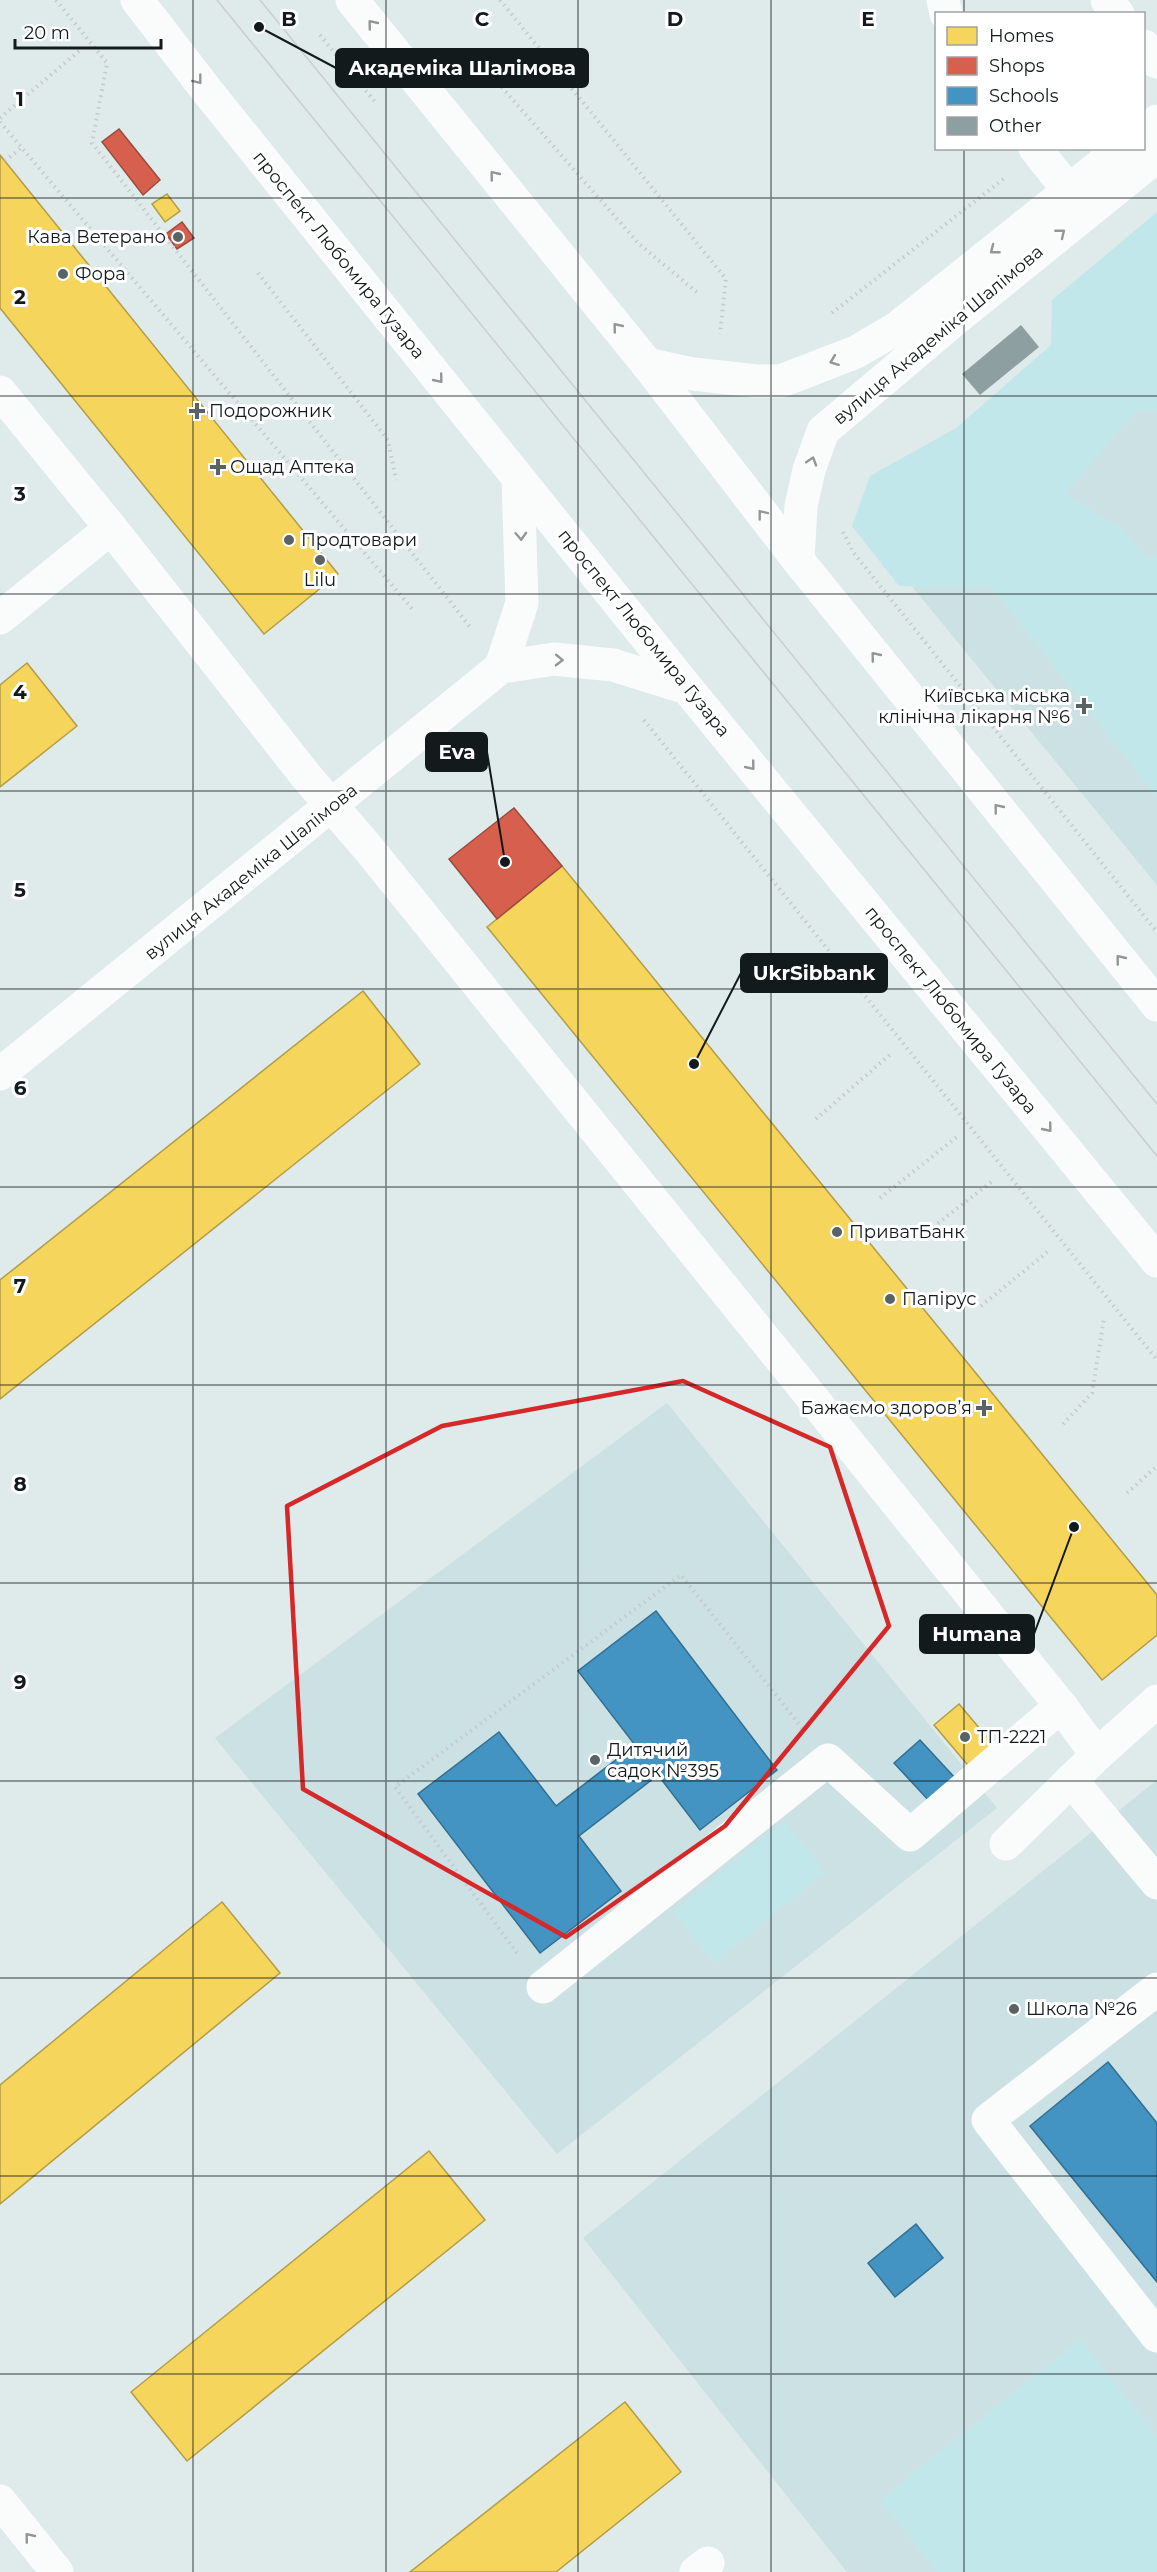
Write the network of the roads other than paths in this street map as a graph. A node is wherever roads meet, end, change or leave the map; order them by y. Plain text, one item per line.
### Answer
1 (137, 0) edge
2 (352, 0) edge
3 (1107, 0) edge
4 (1116, 12) edge
5 (1145, 48) edge
6 (1157, 62) edge
7 (1036, 150) edge
8 (1120, 150) edge
9 (1157, 156) edge
10 (1069, 191) junction
11 (647, 364) junction
12 (0, 392) edge
13 (518, 477) junction
14 (111, 528) junction
15 (798, 560) junction
16 (0, 618) edge
17 (501, 667) junction
18 (687, 688) junction
19 (332, 807) junction
20 (1157, 1005) edge
21 (0, 1074) edge
22 (1157, 1261) edge
23 (1157, 1701) edge
24 (1061, 1706) junction
25 (1097, 1755) junction
26 (1071, 1780) junction
27 (1006, 1844) dead end
28 (1157, 1883) edge
29 (543, 1987) road end
30 (1157, 1989) edge
31 (1157, 2336) edge
32 (0, 2501) edge
33 (57, 2572) edge

1 -> 13 main road, проспект Любомира Гузара
11 -> 2 main road
3 - 4 main road
5 - 6 main road
7 - 10 main road
8 - 10 main road, вулиця Академіка Шалімова
15 -> 9 main road, вулиця Академіка Шалімова
10 -> 11 main road, вулиця Академіка Шалімова
15 -> 11 main road
12 - 14 main road
13 -> 17 main road
13 - 18 main road, проспект Любомира Гузара
14 - 16 main road
14 - 19 main road
20 -> 15 main road
17 -> 18 main road
17 - 19 main road, вулиця Академіка Шалімова
18 -> 22 main road, проспект Любомира Гузара
19 - 21 main road, вулиця Академіка Шалімова
19 - 24 main road
23 - 25 main road
24 - 25 main road
24 - 29 main road
25 - 26 main road
26 - 27 main road
26 - 28 main road
30 - 31 main road
33 -> 32 main road

